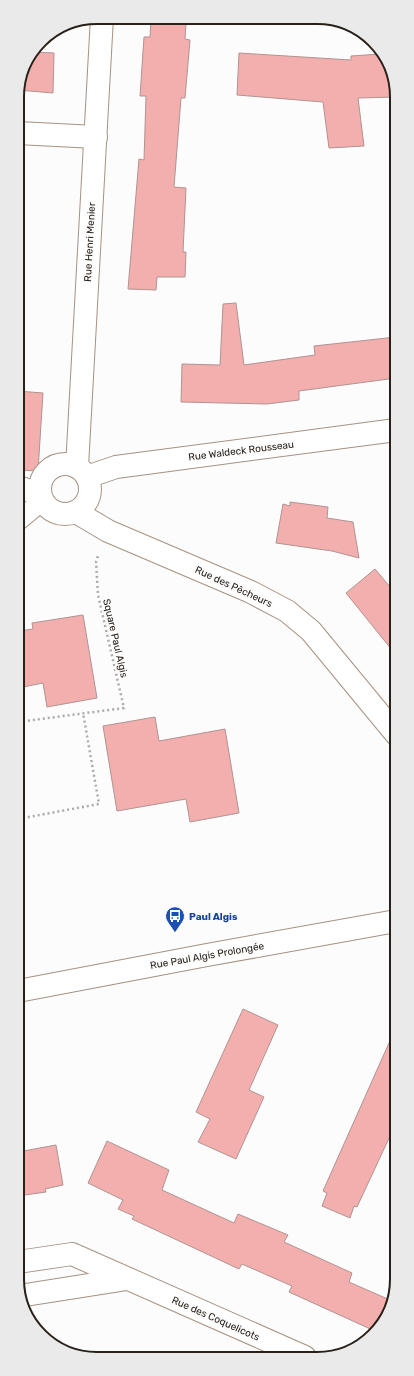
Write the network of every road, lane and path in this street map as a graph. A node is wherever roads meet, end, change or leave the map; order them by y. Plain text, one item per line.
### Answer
1 (102, 24) edge
2 (24, 133) edge
3 (96, 137) junction
4 (390, 431) edge
5 (82, 472) junction
6 (24, 490) edge
7 (41, 497) junction
8 (76, 512) junction
9 (24, 515) edge
10 (108, 531) junction
11 (83, 713) junction
12 (24, 721) edge
13 (390, 727) edge
14 (24, 818) edge
15 (390, 922) edge
16 (24, 990) edge
17 (24, 1261) edge
18 (126, 1278) junction
19 (26, 1295) edge
20 (292, 1352) edge

1 - 3 street, Rue Henri Menier
2 - 3 street
3 - 5 street, Rue Henri Menier
4 - 5 street, Rue Waldeck Rousseau
5 - 7 street
5 - 8 street
6 - 7 street
7 - 8 street
7 - 9 lane
8 - 10 street, Rue des Pêcheurs
10 - 11 path, Square Paul Algis
10 - 13 street, Rue des Pêcheurs
11 - 12 path, Square Paul Algis
11 - 14 path
15 - 16 street, Rue Paul Algis Prolongée
17 - 18 street, Rue des Coquelicots
18 - 19 street
18 - 20 street, Rue des Coquelicots

